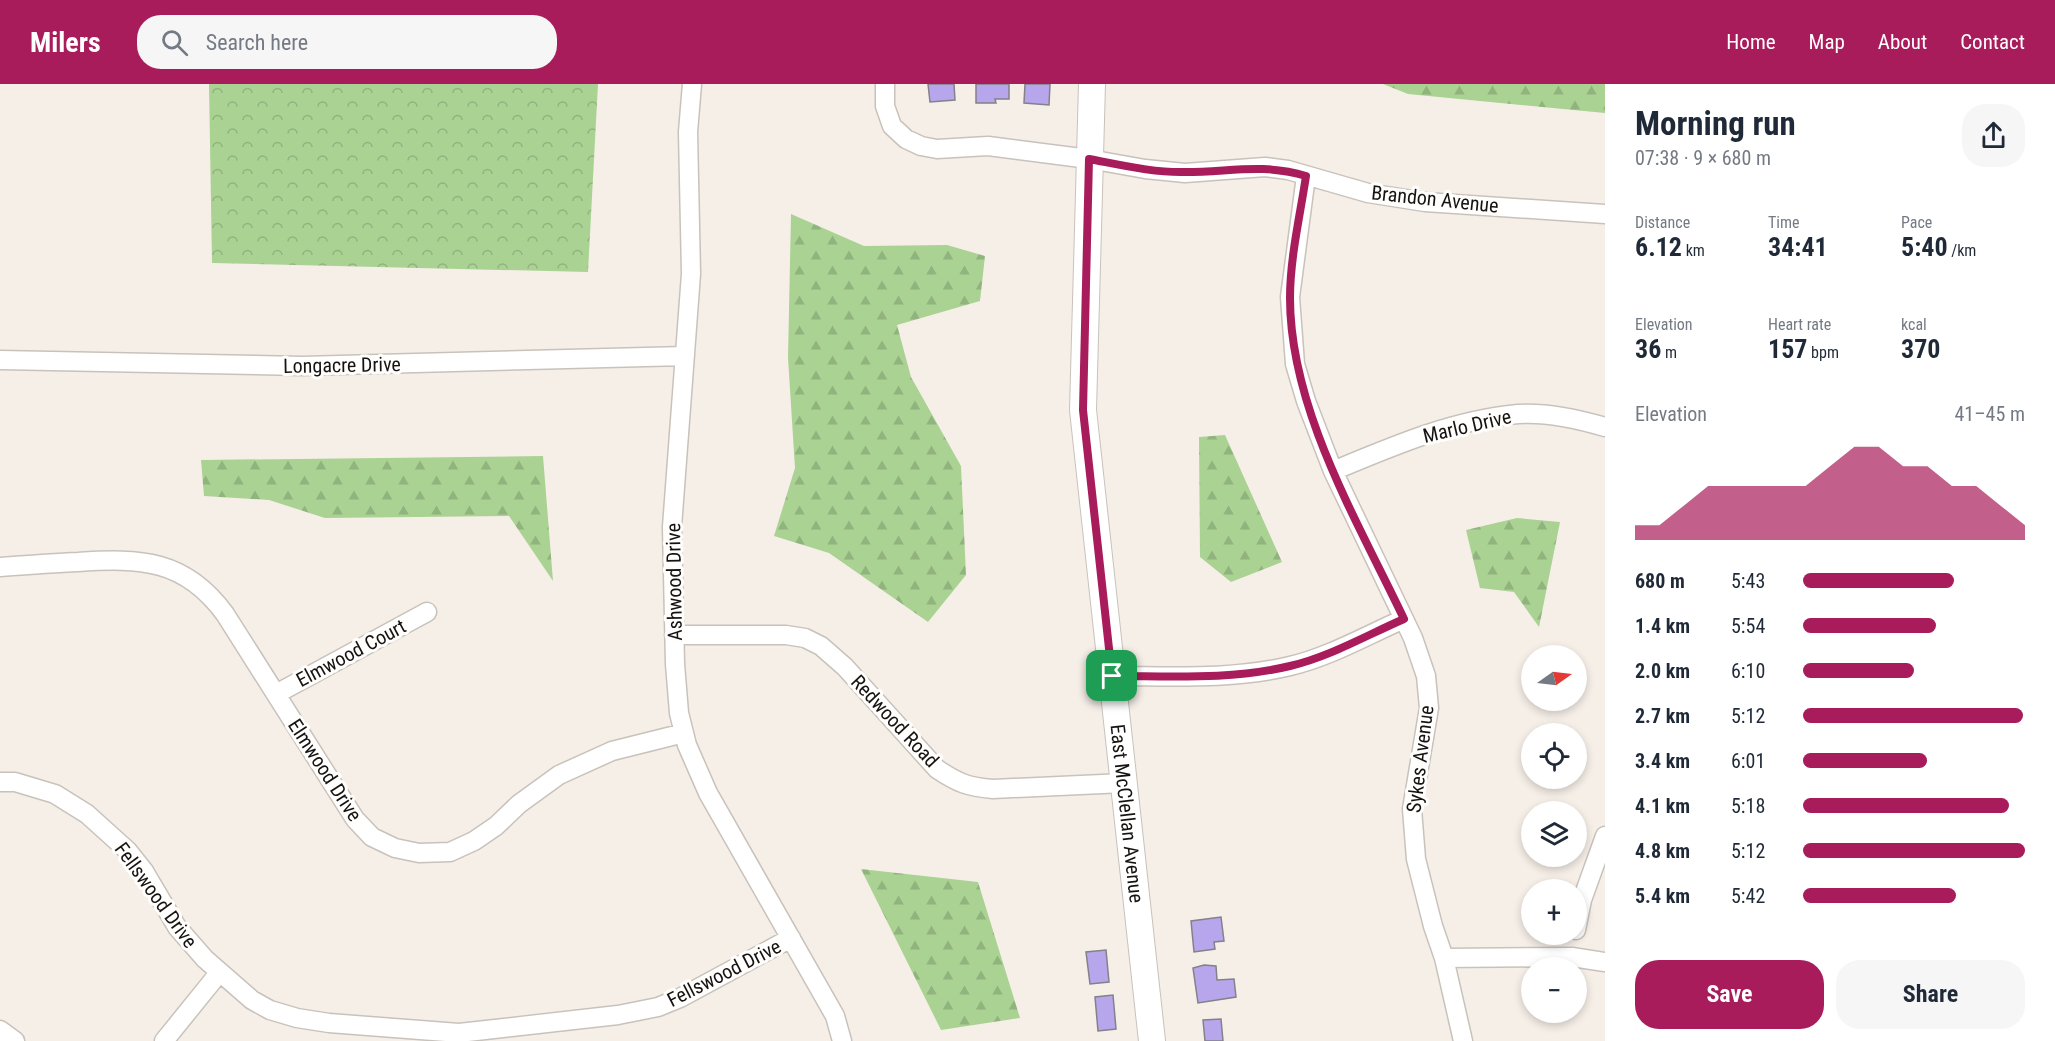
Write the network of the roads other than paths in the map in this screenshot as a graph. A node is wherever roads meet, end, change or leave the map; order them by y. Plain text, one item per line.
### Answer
1 (692, 84) edge
2 (885, 84) edge
3 (1092, 84) edge
4 (1089, 159) junction
5 (1306, 176) junction
6 (1605, 214) edge
7 (685, 357) junction
8 (0, 360) edge
9 (1605, 427) edge
10 (1333, 471) junction
11 (0, 567) edge
12 (427, 612) dead end
13 (1404, 619) junction
14 (674, 635) junction
15 (1112, 676) junction
16 (276, 694) junction
17 (684, 733) junction
18 (0, 782) edge
19 (1124, 783) junction
20 (1605, 836) edge
21 (1587, 886) edge
22 (791, 938) junction
23 (1574, 945) edge
24 (1521, 957) edge
25 (1572, 957) edge
26 (1444, 958) junction
27 (1587, 959) edge
28 (1605, 962) edge
29 (219, 973) junction
30 (0, 1030) edge
31 (15, 1041) edge
32 (164, 1041) edge
33 (843, 1041) edge
34 (1152, 1041) edge
35 (1463, 1041) edge

1 - 7 street, Ashwood Drive
2 - 4 street, Brandon Avenue
3 - 4 street, East McClellan Avenue
4 - 5 street, Brandon Avenue
4 - 15 street, East McClellan Avenue
5 - 6 street, Brandon Avenue
5 - 10 street, Sykes Avenue
7 - 8 street, Longacre Drive
7 - 14 street, Ashwood Drive
9 - 10 street, Marlo Drive
10 - 13 street, Sykes Avenue
11 - 16 street, Elmwood Drive
12 - 16 street, Elmwood Court
13 - 15 street
13 - 26 street, Sykes Avenue
14 - 17 street, Ashwood Drive
14 - 19 street, Redwood Road
15 - 19 street, East McClellan Avenue
16 - 17 street, Elmwood Drive
17 - 22 street, Ashwood Drive
18 - 29 street, Fellswood Drive
19 - 34 street, East McClellan Avenue
20 - 21 street
22 - 29 street, Fellswood Drive
22 - 33 street, Ashwood Drive
23 - 25 street
24 - 26 street
26 - 35 street, Sykes Avenue
27 - 28 street
29 - 32 street
30 - 31 street

